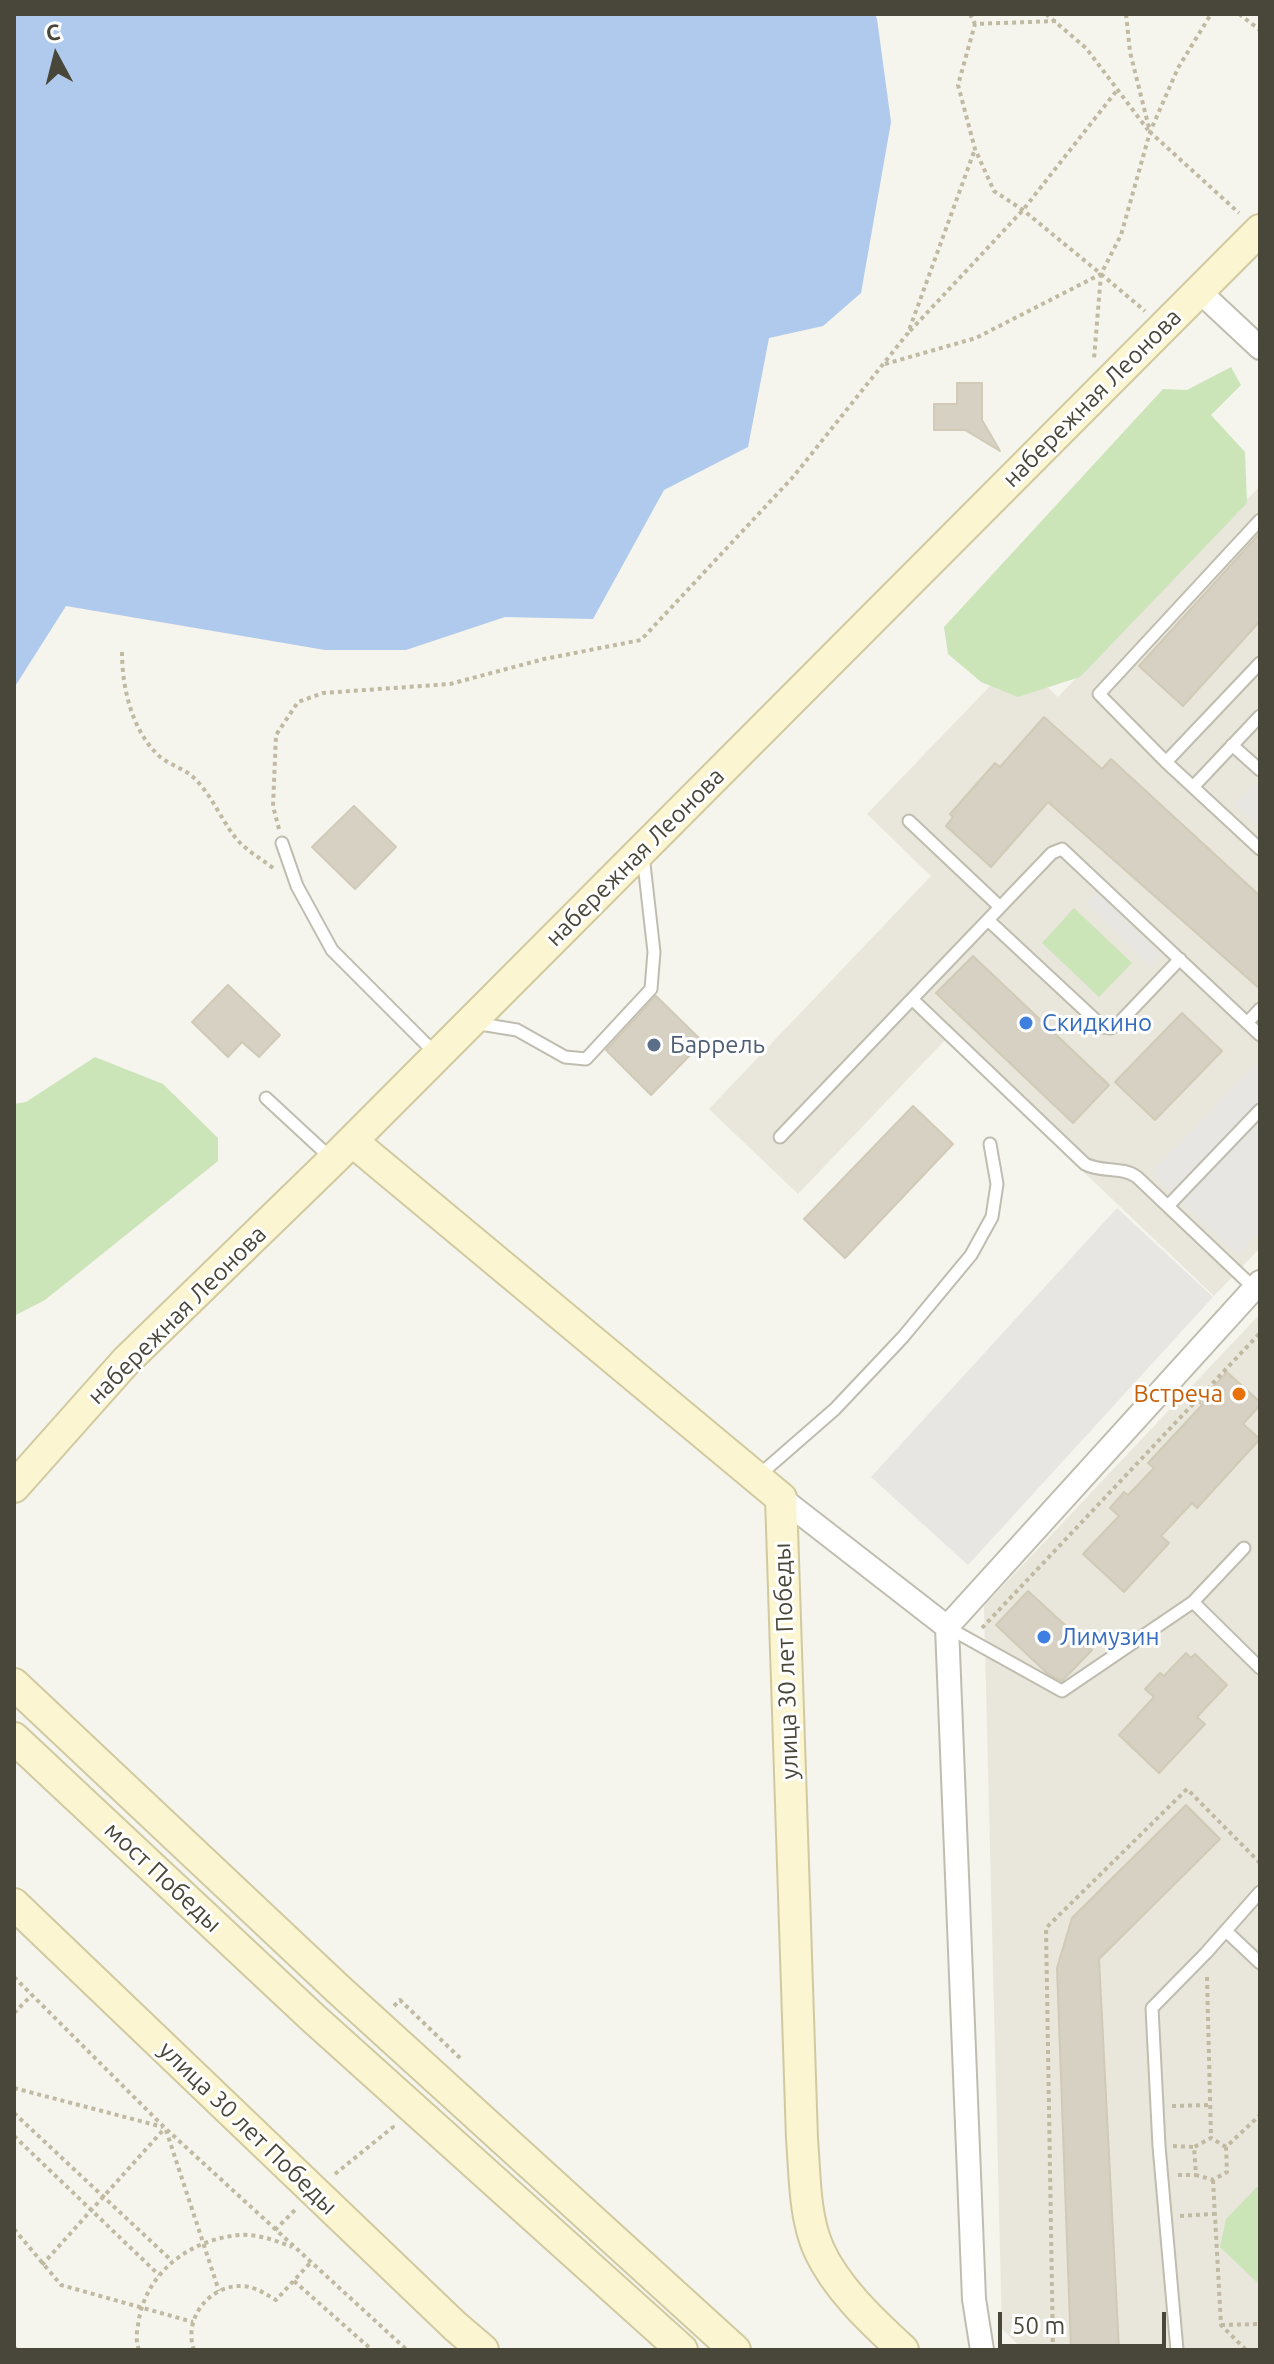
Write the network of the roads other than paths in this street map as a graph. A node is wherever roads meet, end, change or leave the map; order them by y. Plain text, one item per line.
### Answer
1 (1260, 230) edge
2 (1199, 291) junction
3 (1260, 348) edge
4 (1260, 520) edge
5 (1260, 663) edge
6 (1260, 716) edge
7 (1232, 745) junction
8 (1166, 762) junction
9 (1260, 770) edge
10 (1193, 787) junction
11 (909, 821) dead end
12 (282, 843) road end
13 (642, 849) junction
14 (1260, 849) edge
15 (1000, 907) junction
16 (988, 920) junction
17 (1180, 959) junction
18 (912, 999) junction
19 (1260, 1009) edge
20 (469, 1023) junction
21 (1247, 1023) junction
22 (1260, 1035) edge
23 (437, 1055) junction
24 (266, 1098) dead end
25 (1260, 1110) edge
26 (780, 1137) dead end
27 (990, 1144) dead end
28 (342, 1151) junction
29 (1168, 1206) junction
30 (1257, 1285) edge
31 (756, 1477) junction
32 (14, 1487) edge
33 (781, 1498) junction
34 (1244, 1548) dead end
35 (1193, 1602) junction
36 (947, 1627) junction
37 (1260, 1668) edge
38 (14, 1684) edge
39 (14, 1738) edge
40 (1260, 1892) edge
41 (14, 1904) edge
42 (1226, 1931) junction
43 (1260, 1963) edge
44 (483, 2350) edge
45 (682, 2350) edge
46 (735, 2350) edge
47 (903, 2350) edge
48 (982, 2350) edge
49 (1177, 2350) edge

1 - 2 main road, набережная Леонова
2 - 3 street
2 - 13 main road, набережная Леонова
4 - 8 lane
5 - 8 lane
6 - 7 lane
7 - 9 lane
7 - 10 lane
8 - 10 lane
10 - 14 lane
11 - 15 lane
12 - 23 lane
13 - 20 main road, набережная Леонова
13 - 20 lane
15 - 16 lane
15 - 17 lane
16 - 17 lane
16 - 18 lane
17 - 21 lane
18 - 26 lane
18 - 29 lane
19 - 21 lane
20 - 23 main road, набережная Леонова
21 - 22 lane
23 - 28 main road, набережная Леонова
24 - 28 lane
25 - 29 lane
27 - 31 lane
28 - 31 main road
28 - 32 main road, набережная Леонова
29 - 30 lane
30 - 36 street
31 - 33 main road
33 - 36 street
33 - 47 main road, улица 30 лет Победы
34 - 35 lane
35 - 36 lane
35 - 37 lane
36 - 48 street
38 - 46 main road
39 - 45 main road, мост Победы
40 - 42 lane
41 - 44 main road, улица 30 лет Победы
42 - 43 lane
42 - 49 lane

